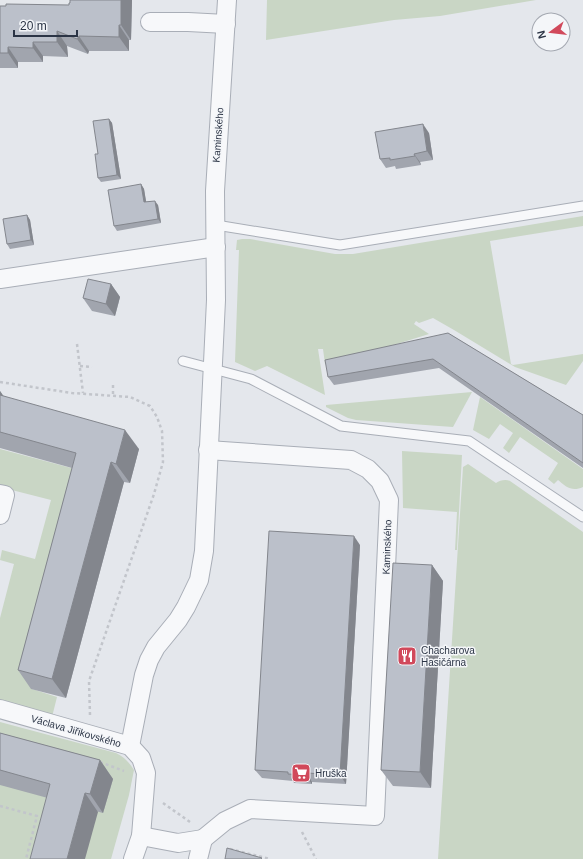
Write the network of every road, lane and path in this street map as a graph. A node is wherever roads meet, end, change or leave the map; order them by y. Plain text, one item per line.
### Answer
1 (227, 0) edge
2 (150, 22) dead end
3 (226, 24) junction
4 (583, 206) edge
5 (216, 225) junction
6 (216, 247) junction
7 (0, 279) edge
8 (77, 344) dead end
9 (183, 361) dead end
10 (80, 366) junction
11 (92, 367) dead end
12 (213, 369) junction
13 (0, 382) edge
14 (113, 385) dead end
15 (83, 393) junction
16 (113, 396) junction
17 (208, 450) junction
18 (0, 494) edge
19 (0, 515) edge
20 (583, 517) edge
21 (0, 709) edge
22 (91, 735) junction
23 (130, 746) junction
24 (95, 761) edge
25 (131, 773) dead end
26 (144, 795) junction
27 (0, 806) edge
28 (300, 829) dead end
29 (140, 836) junction
30 (205, 837) junction
31 (26, 859) edge
32 (134, 859) edge
33 (198, 859) edge
34 (270, 859) edge
35 (316, 859) edge

1 - 3 street, Kaminského
2 - 3 street
3 - 5 street, Kaminského
4 - 5 lane
5 - 6 street, Kaminského
6 - 7 street
6 - 12 street, Kaminského
8 - 10 path
9 - 12 lane
10 - 11 path
10 - 15 path
12 - 17 street, Kaminského
12 - 20 lane
13 - 15 path
14 - 16 path
15 - 16 path
16 - 22 path
17 - 23 street
17 - 30 street, Kaminského
18 - 19 street
21 - 22 street, Václava Jiřikovského
22 - 23 street, Václava Jiřikovského
23 - 26 street, Václava Jiřikovského
24 - 25 path
26 - 29 street, Václava Jiřikovského
26 - 30 path
27 - 31 path
28 - 35 path
29 - 30 street
29 - 32 street, Václava Jiřikovského
30 - 33 street
30 - 34 path

